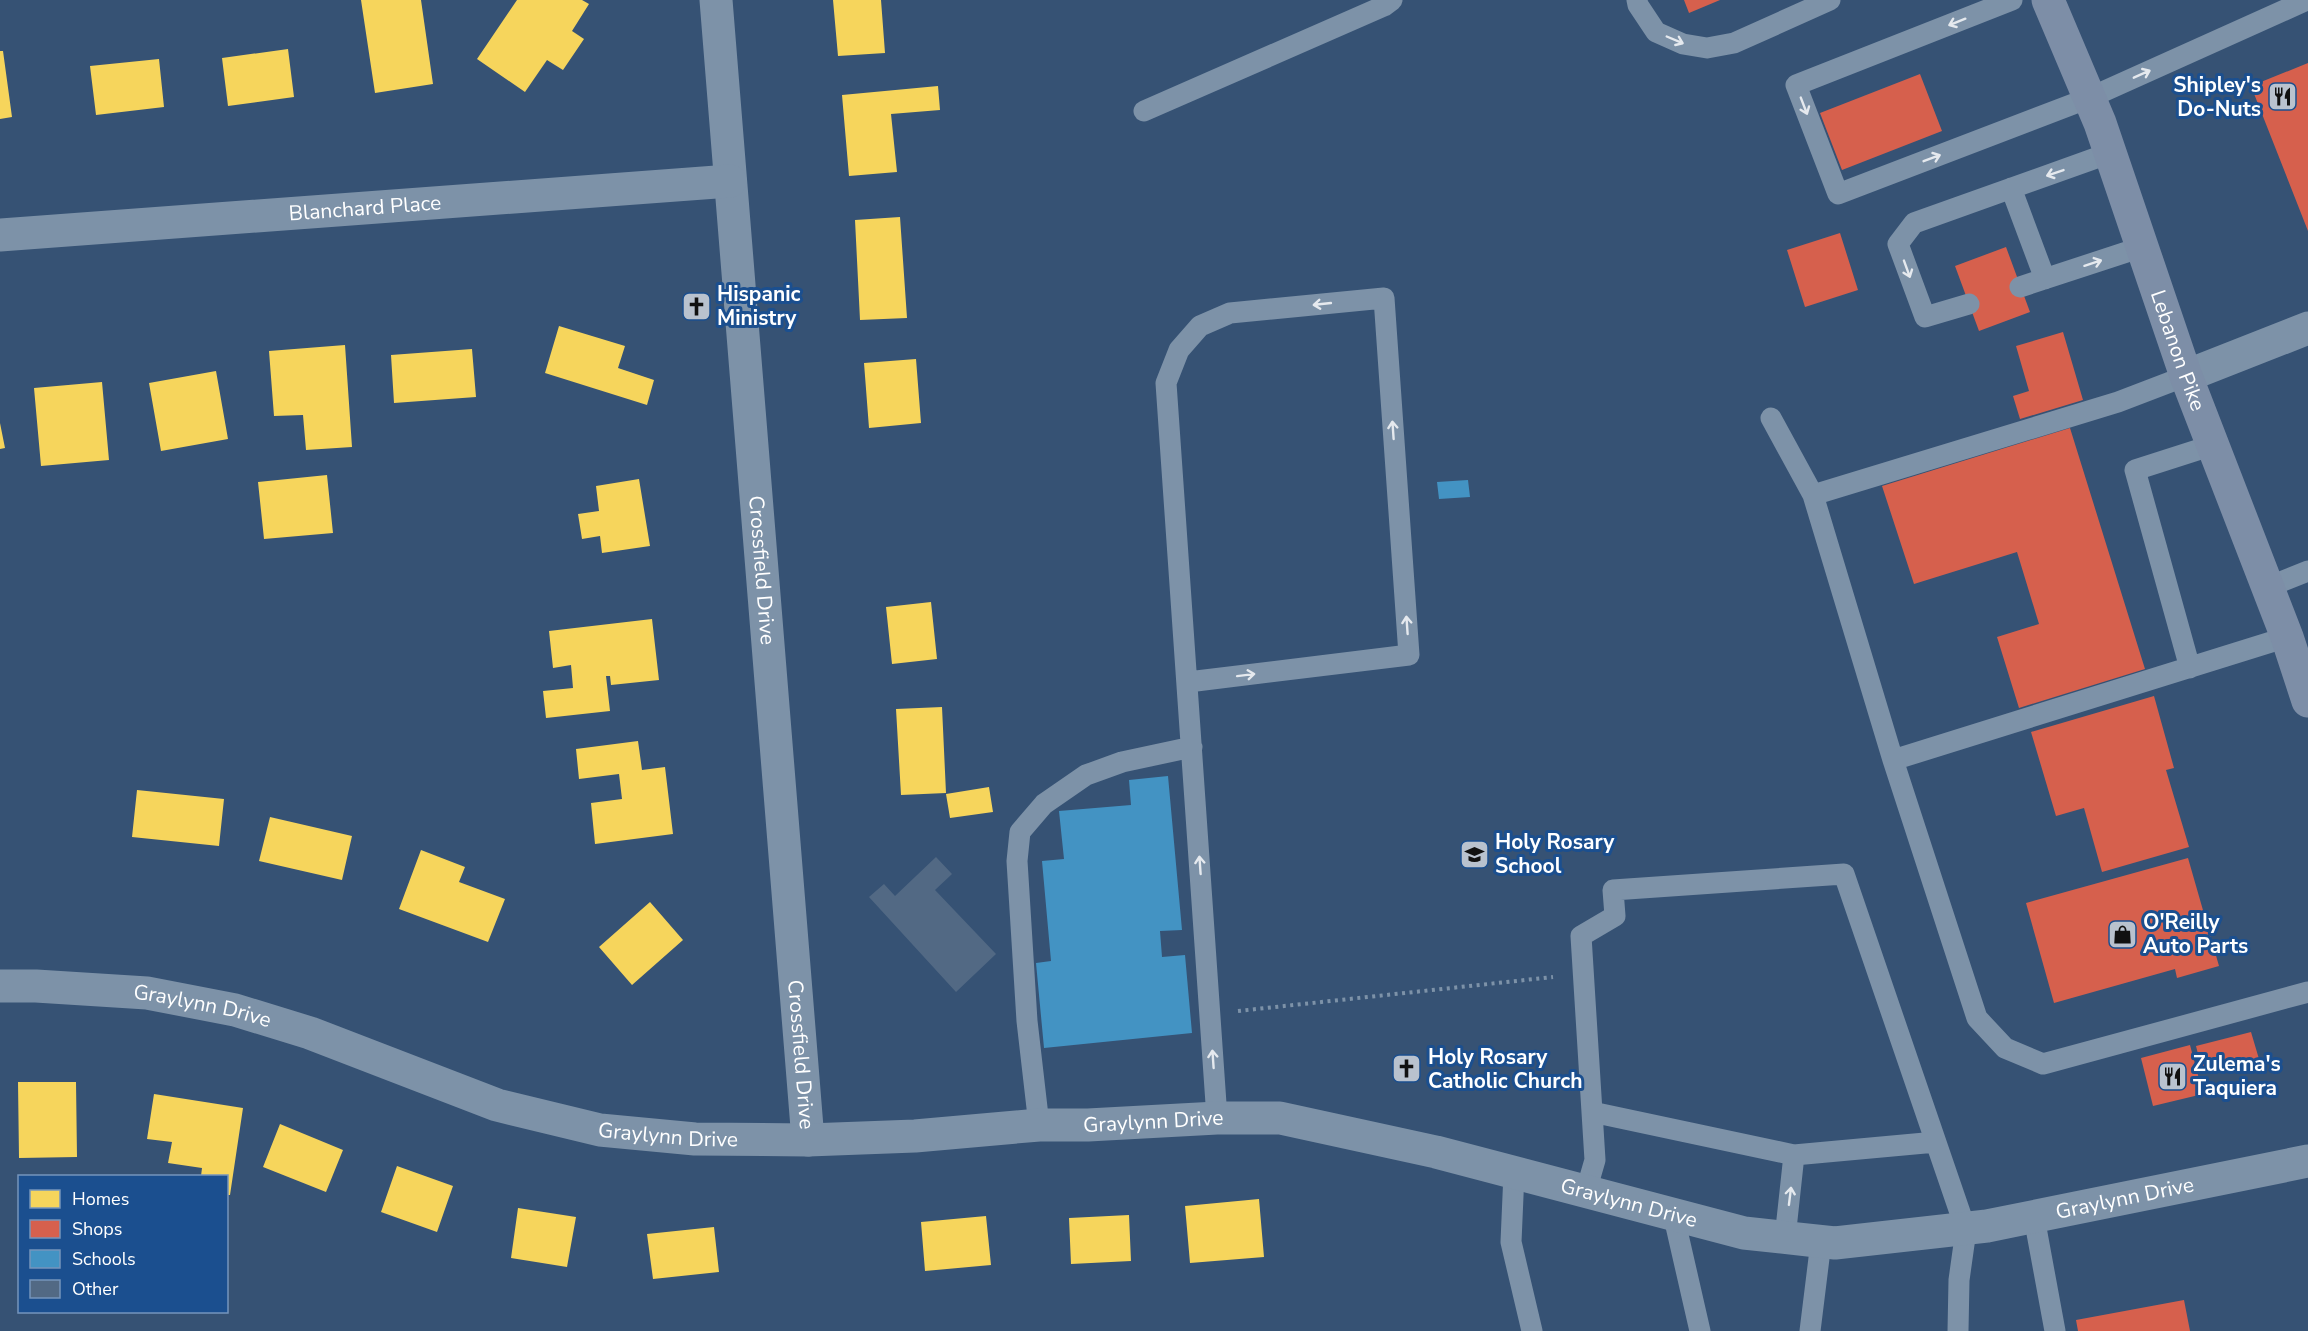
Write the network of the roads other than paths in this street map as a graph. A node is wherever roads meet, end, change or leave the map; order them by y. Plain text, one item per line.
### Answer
1 (716, 0) edge
2 (1392, 0) edge
3 (1637, 0) edge
4 (1830, 0) edge
5 (2012, 0) edge
6 (2048, 0) edge
7 (2307, 0) edge
8 (2089, 98) junction
9 (1144, 111) dead end
10 (2110, 153) junction
11 (730, 182) junction
12 (2011, 188) junction
13 (0, 235) edge
14 (2142, 247) junction
15 (2045, 279) junction
16 (2020, 287) dead end
17 (1969, 304) dead end
18 (2308, 328) edge
19 (2186, 376) junction
20 (1771, 418) dead end
21 (2213, 445) junction
22 (1813, 495) junction
23 (2308, 571) edge
24 (2268, 587) junction
25 (2287, 638) junction
26 (2190, 668) junction
27 (1188, 682) junction
28 (2308, 701) edge
29 (1192, 747) junction
30 (1893, 760) junction
31 (0, 987) edge
32 (2308, 992) edge
33 (1592, 1112) junction
34 (1217, 1118) junction
35 (1040, 1125) junction
36 (808, 1140) junction
37 (1936, 1142) junction
38 (1794, 1155) junction
39 (2308, 1161) edge
40 (1514, 1173) junction
41 (1586, 1191) junction
42 (1673, 1213) junction
43 (2034, 1217) junction
44 (1966, 1230) junction
45 (1785, 1238) junction
46 (1821, 1242) junction
47 (1532, 1331) edge
48 (1700, 1331) edge
49 (1810, 1331) edge
50 (1958, 1331) edge
51 (2055, 1331) edge

1 - 11 street, Crossfield Drive
2 - 9 lane
3 -> 4 lane
5 -> 8 lane
6 - 8 main road, Lebanon Pike
8 -> 7 lane
8 - 10 main road, Lebanon Pike
10 -> 12 lane
10 - 14 main road, Lebanon Pike
11 - 13 street, Blanchard Place
11 - 36 street, Crossfield Drive
12 - 15 lane
12 -> 17 lane
15 -> 14 lane
14 - 19 main road, Lebanon Pike
15 - 16 lane
18 - 19 street
19 - 21 main road, Lebanon Pike
19 - 22 lane
20 - 22 lane
21 - 24 main road, Lebanon Pike
21 - 26 lane
22 - 30 lane
23 - 24 lane
24 - 25 main road, Lebanon Pike
25 - 26 lane
25 - 28 main road, Lebanon Pike
26 - 30 lane
27 -> 27 lane
27 - 29 lane
34 -> 29 lane
29 - 35 lane
30 - 32 lane
31 - 36 street, Graylynn Drive
33 - 37 lane
33 - 38 lane
33 - 41 lane
34 - 35 street, Graylynn Drive
34 - 40 street, Graylynn Drive
35 - 36 street, Graylynn Drive
37 - 38 lane
37 - 44 lane
45 -> 38 lane
39 - 43 street, Graylynn Drive
40 - 41 street, Graylynn Drive
40 - 47 lane
41 - 42 street, Graylynn Drive
42 - 45 street, Graylynn Drive
42 - 48 lane
43 - 44 street, Graylynn Drive
43 - 51 lane
44 - 46 street, Graylynn Drive
44 - 50 lane
45 - 46 street, Graylynn Drive
46 - 49 lane

